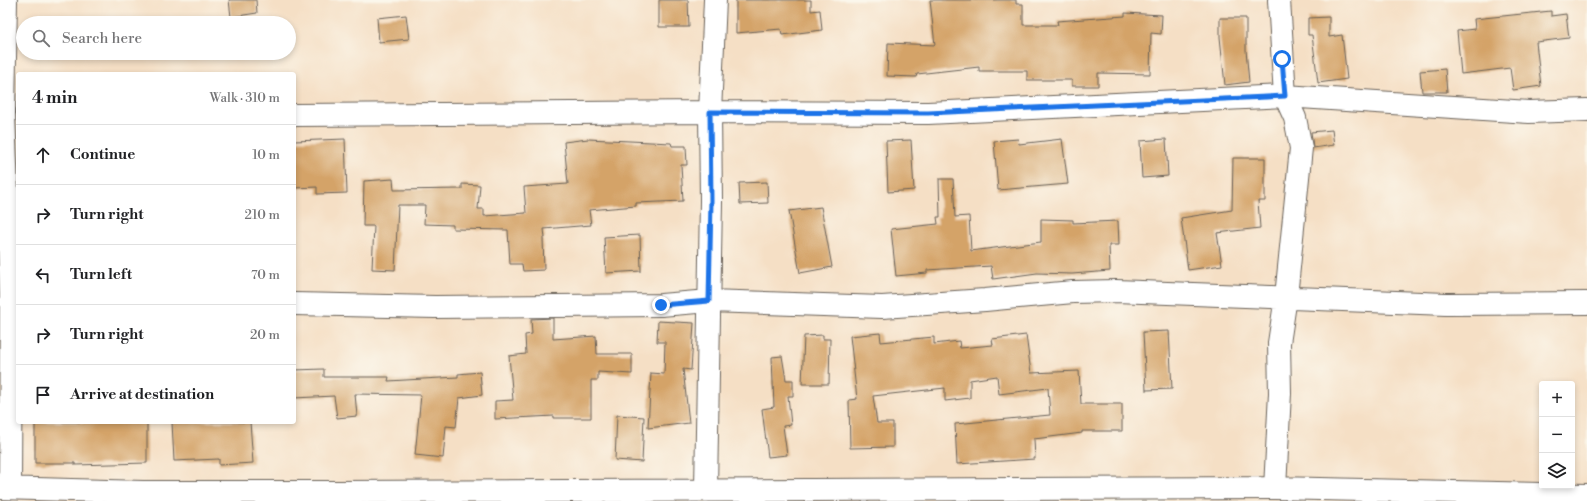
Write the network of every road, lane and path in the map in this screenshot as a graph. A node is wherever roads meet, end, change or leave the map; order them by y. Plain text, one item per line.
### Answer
1 (6, 0) edge
2 (715, 0) edge
3 (1279, 0) edge
4 (1285, 96) junction
5 (1587, 110) edge
6 (710, 112) junction
7 (7, 114) edge
8 (296, 115) edge
9 (10, 294) edge
10 (1286, 297) junction
11 (709, 301) junction
12 (1587, 303) edge
13 (296, 304) edge
14 (5, 488) edge
15 (1275, 488) junction
16 (706, 489) junction
17 (1587, 495) edge

1 - 7 street
2 - 6 street
3 - 4 street
4 - 5 street
4 - 6 street
4 - 10 street
6 - 8 street
6 - 11 street
7 - 9 street
9 - 14 street
10 - 11 street
10 - 12 street
10 - 15 street
11 - 13 street
11 - 16 street
14 - 16 street
15 - 16 street
15 - 17 street

